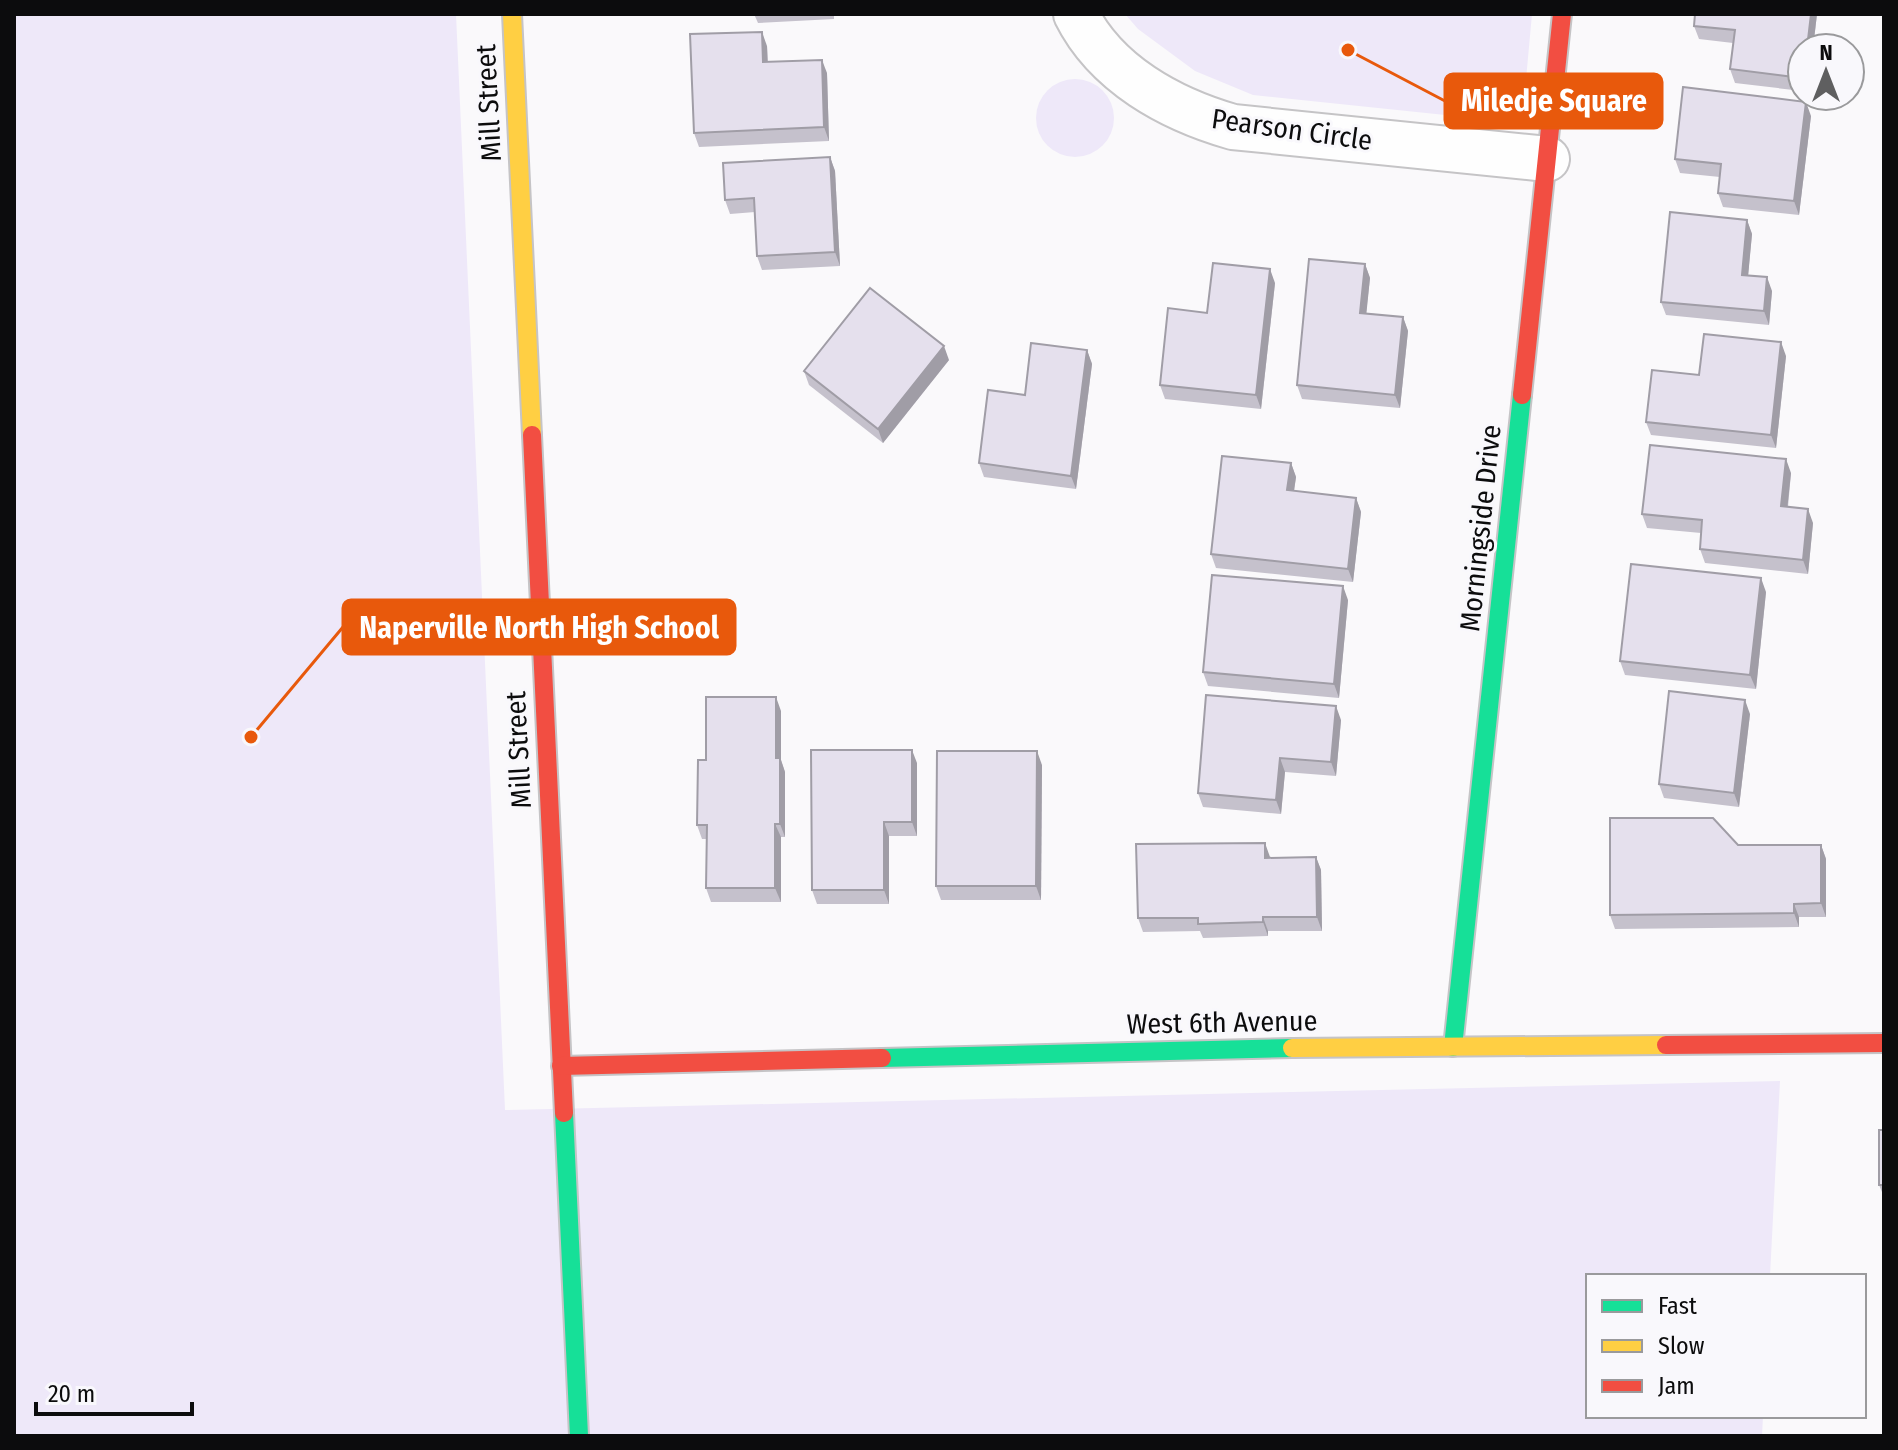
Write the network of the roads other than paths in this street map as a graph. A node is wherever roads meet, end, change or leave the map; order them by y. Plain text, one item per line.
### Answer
1 (512, 14) edge
2 (1076, 14) edge
3 (1562, 14) edge
4 (1547, 159) junction
5 (1884, 1043) edge
6 (1453, 1047) junction
7 (561, 1066) junction
8 (579, 1436) edge

1 - 7 street, Mill Street
2 - 4 street, Pearson Circle
3 - 4 street, Morningside Drive
4 - 6 street, Morningside Drive
5 - 6 street, West 6th Avenue
6 - 7 street, West 6th Avenue
7 - 8 street, Mill Street

